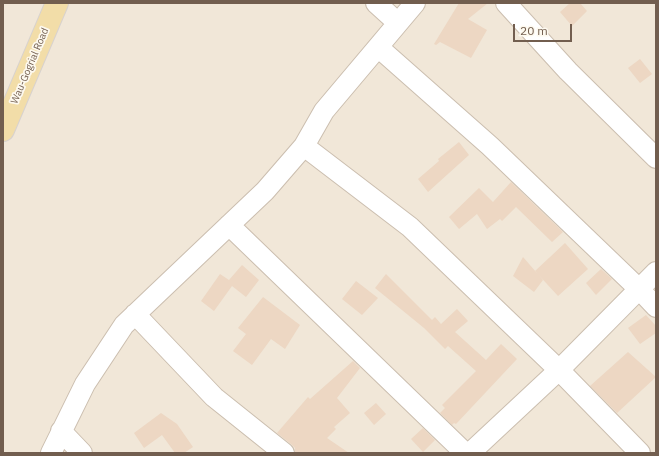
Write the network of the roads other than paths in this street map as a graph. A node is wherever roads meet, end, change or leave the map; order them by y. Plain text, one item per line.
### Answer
1 (57, 3) edge
2 (376, 3) edge
3 (415, 3) edge
4 (506, 3) edge
5 (398, 23) junction
6 (378, 47) junction
7 (3, 130) edge
8 (304, 146) junction
9 (656, 158) edge
10 (229, 225) junction
11 (656, 272) edge
12 (639, 289) junction
13 (656, 306) edge
14 (135, 314) junction
15 (559, 370) junction
16 (61, 431) junction
17 (51, 453) edge
18 (82, 453) edge
19 (284, 453) edge
20 (465, 453) edge
21 (470, 453) edge
22 (640, 453) edge

1 - 7 main road, Wau-Gogrial Road
2 - 5 street
3 - 5 street
4 - 9 street
5 - 6 street
6 - 8 street
6 - 12 street
8 - 10 street
8 - 15 street
10 - 14 street
10 - 20 street
11 - 12 street
12 - 13 street
12 - 15 street
14 - 16 street
14 - 19 street
15 - 21 street
15 - 22 street
16 - 17 street
16 - 18 street

